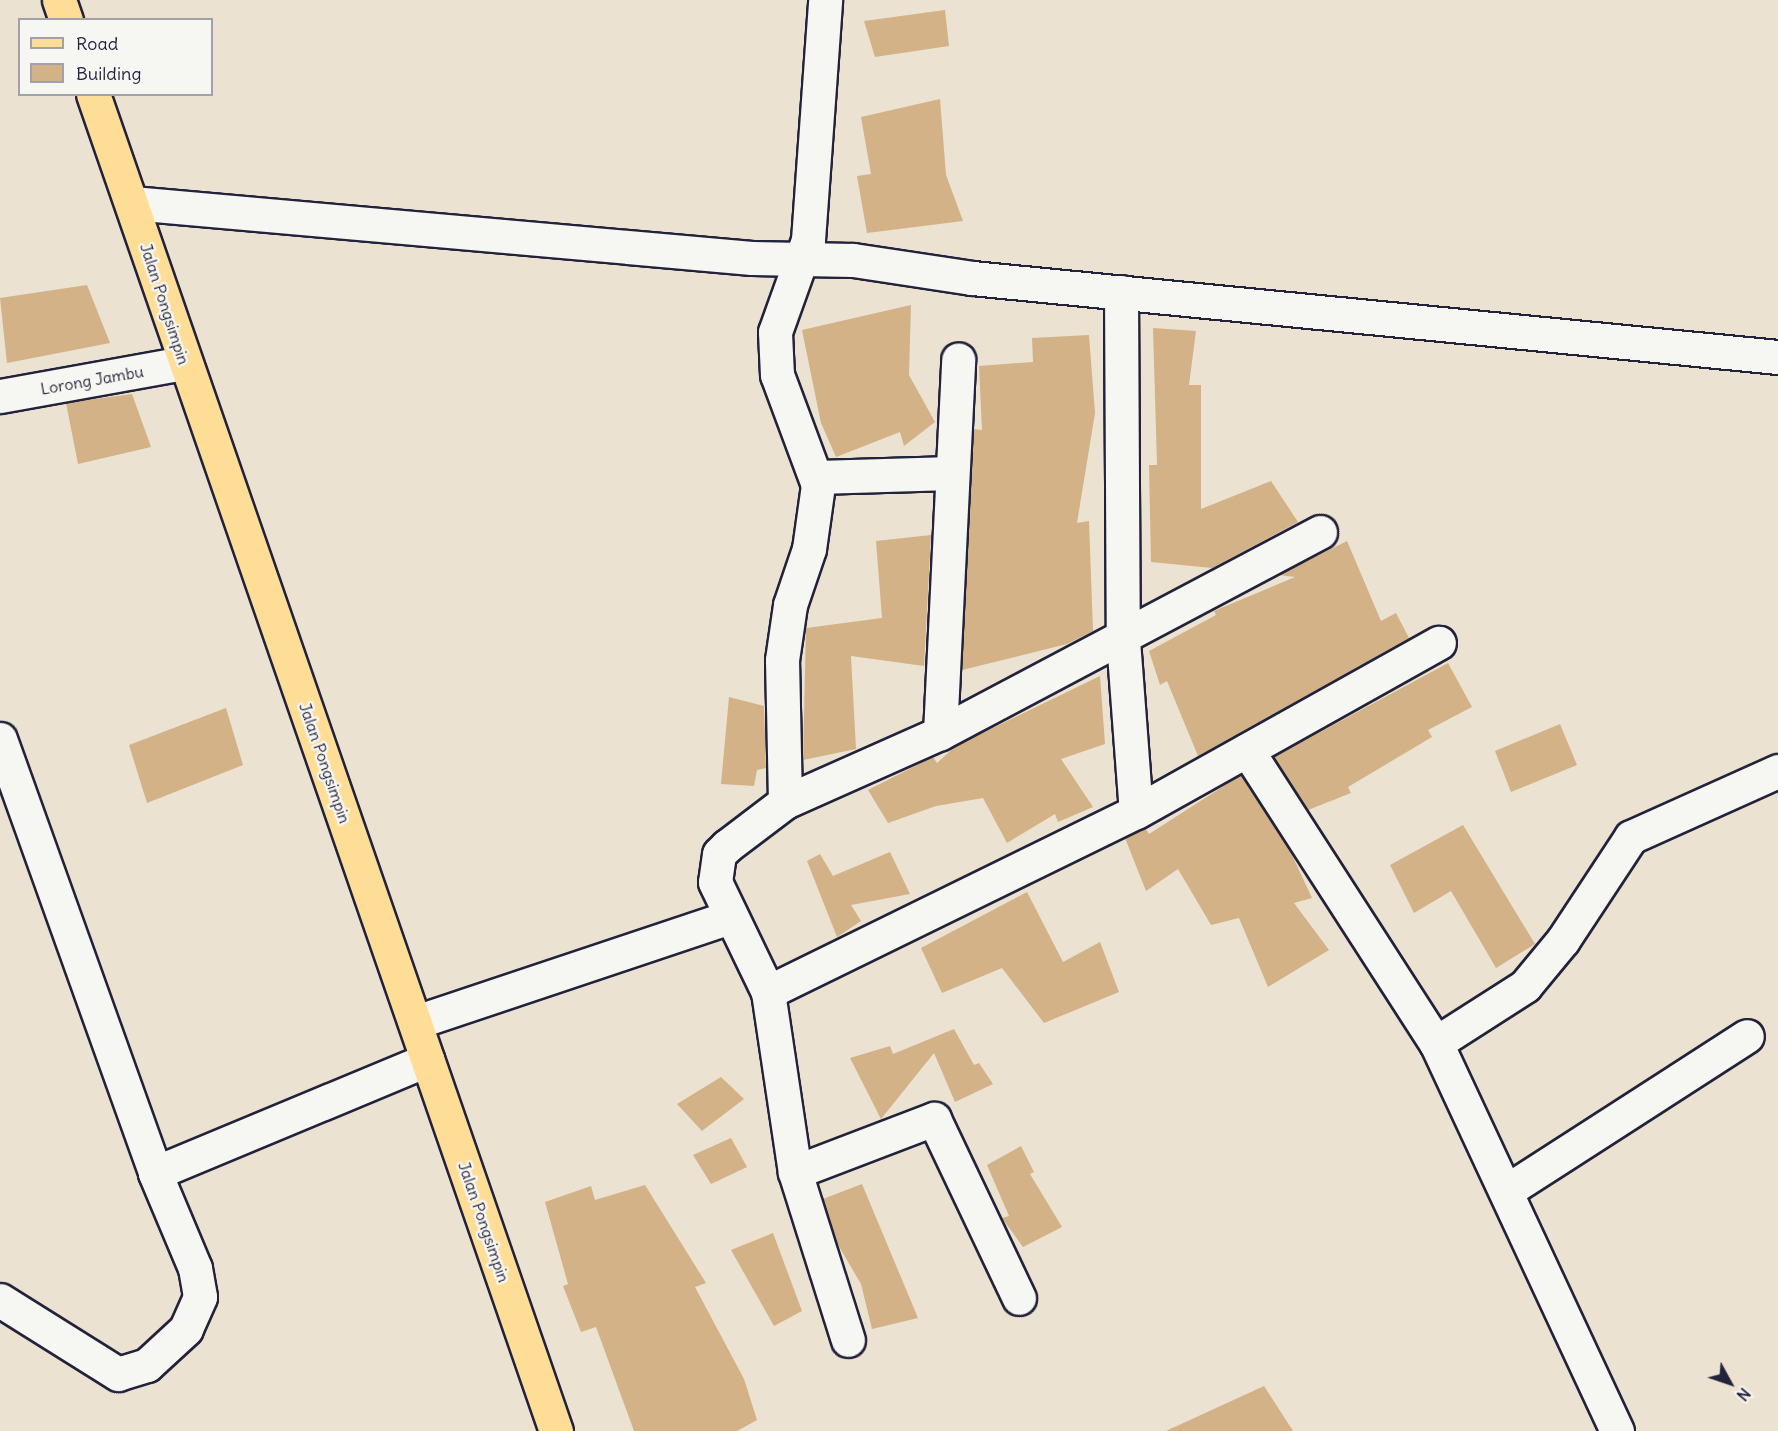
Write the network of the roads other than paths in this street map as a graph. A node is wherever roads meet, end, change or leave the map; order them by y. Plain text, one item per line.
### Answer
1 (59, 0) edge
2 (825, 0) edge
3 (65, 18) edge
4 (94, 96) edge
5 (132, 203) junction
6 (804, 257) junction
7 (1121, 292) junction
8 (1778, 357) edge
9 (958, 359) dead end
10 (184, 363) junction
11 (0, 396) edge
12 (952, 472) junction
13 (817, 477) junction
14 (1320, 532) dead end
15 (1123, 640) junction
16 (1439, 643) dead end
17 (940, 733) junction
18 (0, 739) edge
19 (1247, 750) junction
20 (1778, 771) edge
21 (785, 802) junction
22 (1136, 812) junction
23 (729, 917) junction
24 (768, 992) junction
25 (416, 1022) junction
26 (1747, 1036) dead end
27 (1436, 1042) junction
28 (427, 1060) junction
29 (795, 1172) junction
30 (155, 1173) junction
31 (1508, 1190) junction
32 (1019, 1298) dead end
33 (0, 1300) edge
34 (848, 1340) dead end
35 (556, 1431) edge
36 (1617, 1431) edge

1 - 3 main road
2 - 6 street
4 - 5 main road, Jalan Pongsimpin
5 - 6 street
5 - 10 main road, Jalan Pongsimpin
6 - 7 street
6 - 13 street
7 - 8 street
7 - 15 street
9 - 12 street
10 - 11 street, Lorong Jambu
10 - 25 main road, Jalan Pongsimpin
12 - 13 street
12 - 17 street
13 - 21 street
14 - 15 street
15 - 17 street
15 - 22 street
16 - 19 street
17 - 21 street
18 - 30 street
19 - 22 street
19 - 27 street
20 - 27 street
21 - 23 street
22 - 24 street
23 - 24 street
23 - 25 street
24 - 29 street
25 - 28 main road, Jalan Pongsimpin
26 - 31 street
27 - 31 street
28 - 30 street
28 - 35 main road, Jalan Pongsimpin
29 - 32 street
29 - 34 street
30 - 33 street
31 - 36 street

